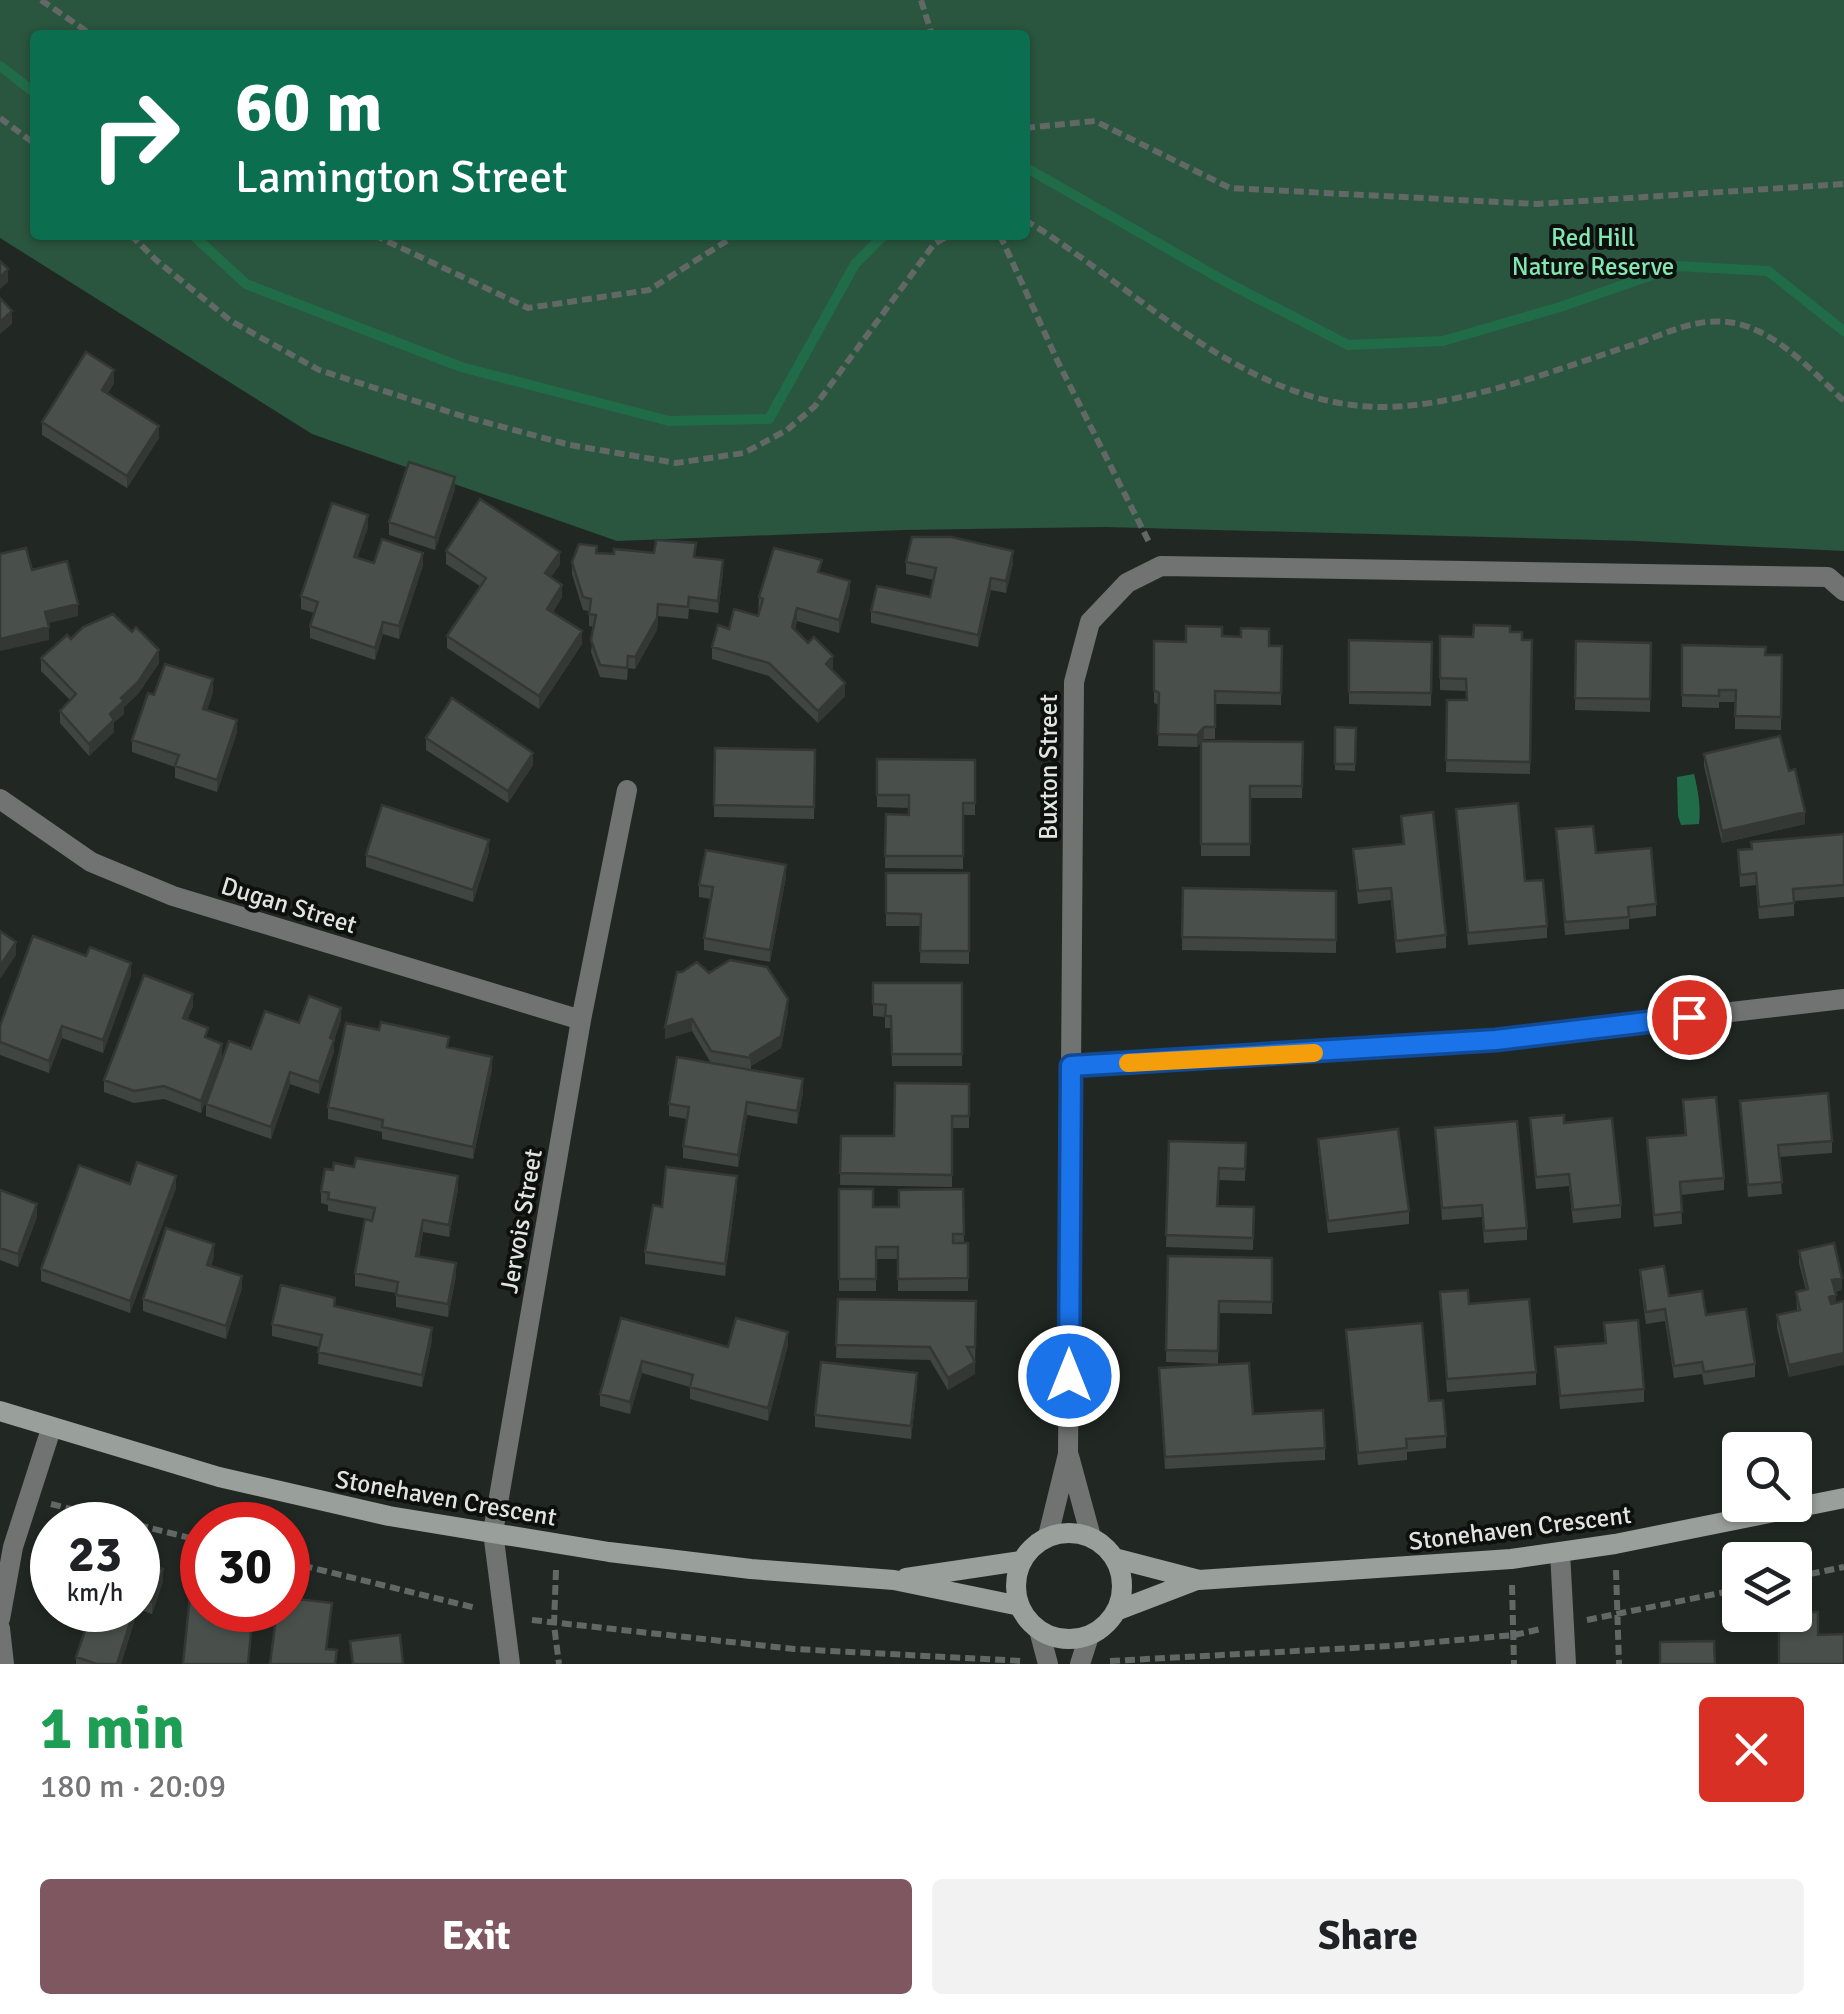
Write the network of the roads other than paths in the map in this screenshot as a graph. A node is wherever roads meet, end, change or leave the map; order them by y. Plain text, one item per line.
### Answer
1 (1844, 591) edge
2 (627, 790) dead end
3 (0, 800) edge
4 (1844, 999) edge
5 (581, 1020) junction
6 (1071, 1066) junction
7 (0, 1410) edge
8 (51, 1428) junction
9 (1068, 1454) junction
10 (1844, 1498) edge
11 (493, 1532) junction
12 (1048, 1536) junction
13 (1091, 1537) junction
14 (1560, 1552) junction
15 (1114, 1558) junction
16 (1021, 1561) junction
17 (894, 1580) junction
18 (1199, 1580) junction
19 (1020, 1606) junction
20 (1116, 1611) junction
21 (0, 1619) edge
22 (0, 1628) edge
23 (1040, 1634) junction
24 (1089, 1636) junction
25 (1047, 1663) edge
26 (1080, 1663) edge
27 (4, 1664) edge
28 (510, 1664) edge
29 (1566, 1664) edge

1 - 6 street, Buxton Street
2 - 5 street, Jervois Street
3 - 5 street, Dugan Street
4 - 6 street
5 - 11 street, Jervois Street
6 - 9 street, Buxton Street
7 - 8 street, Stonehaven Crescent
8 - 11 street, Stonehaven Crescent
8 - 21 street
9 - 12 street, Buxton Street
9 - 13 street, Buxton Street
10 - 14 street, Stonehaven Crescent
11 - 17 street, Stonehaven Crescent
11 - 28 street, Jervois Street
12 - 13 street
12 - 16 street
13 - 15 street
14 - 18 street, Stonehaven Crescent
14 - 29 street
15 - 18 street, Stonehaven Crescent
15 - 20 street
16 - 17 street, Stonehaven Crescent
16 - 19 street
17 - 19 street, Stonehaven Crescent
18 - 20 street, Stonehaven Crescent
19 - 23 street
20 - 24 street
22 - 27 street
23 - 24 street
23 - 25 street
24 - 26 street

